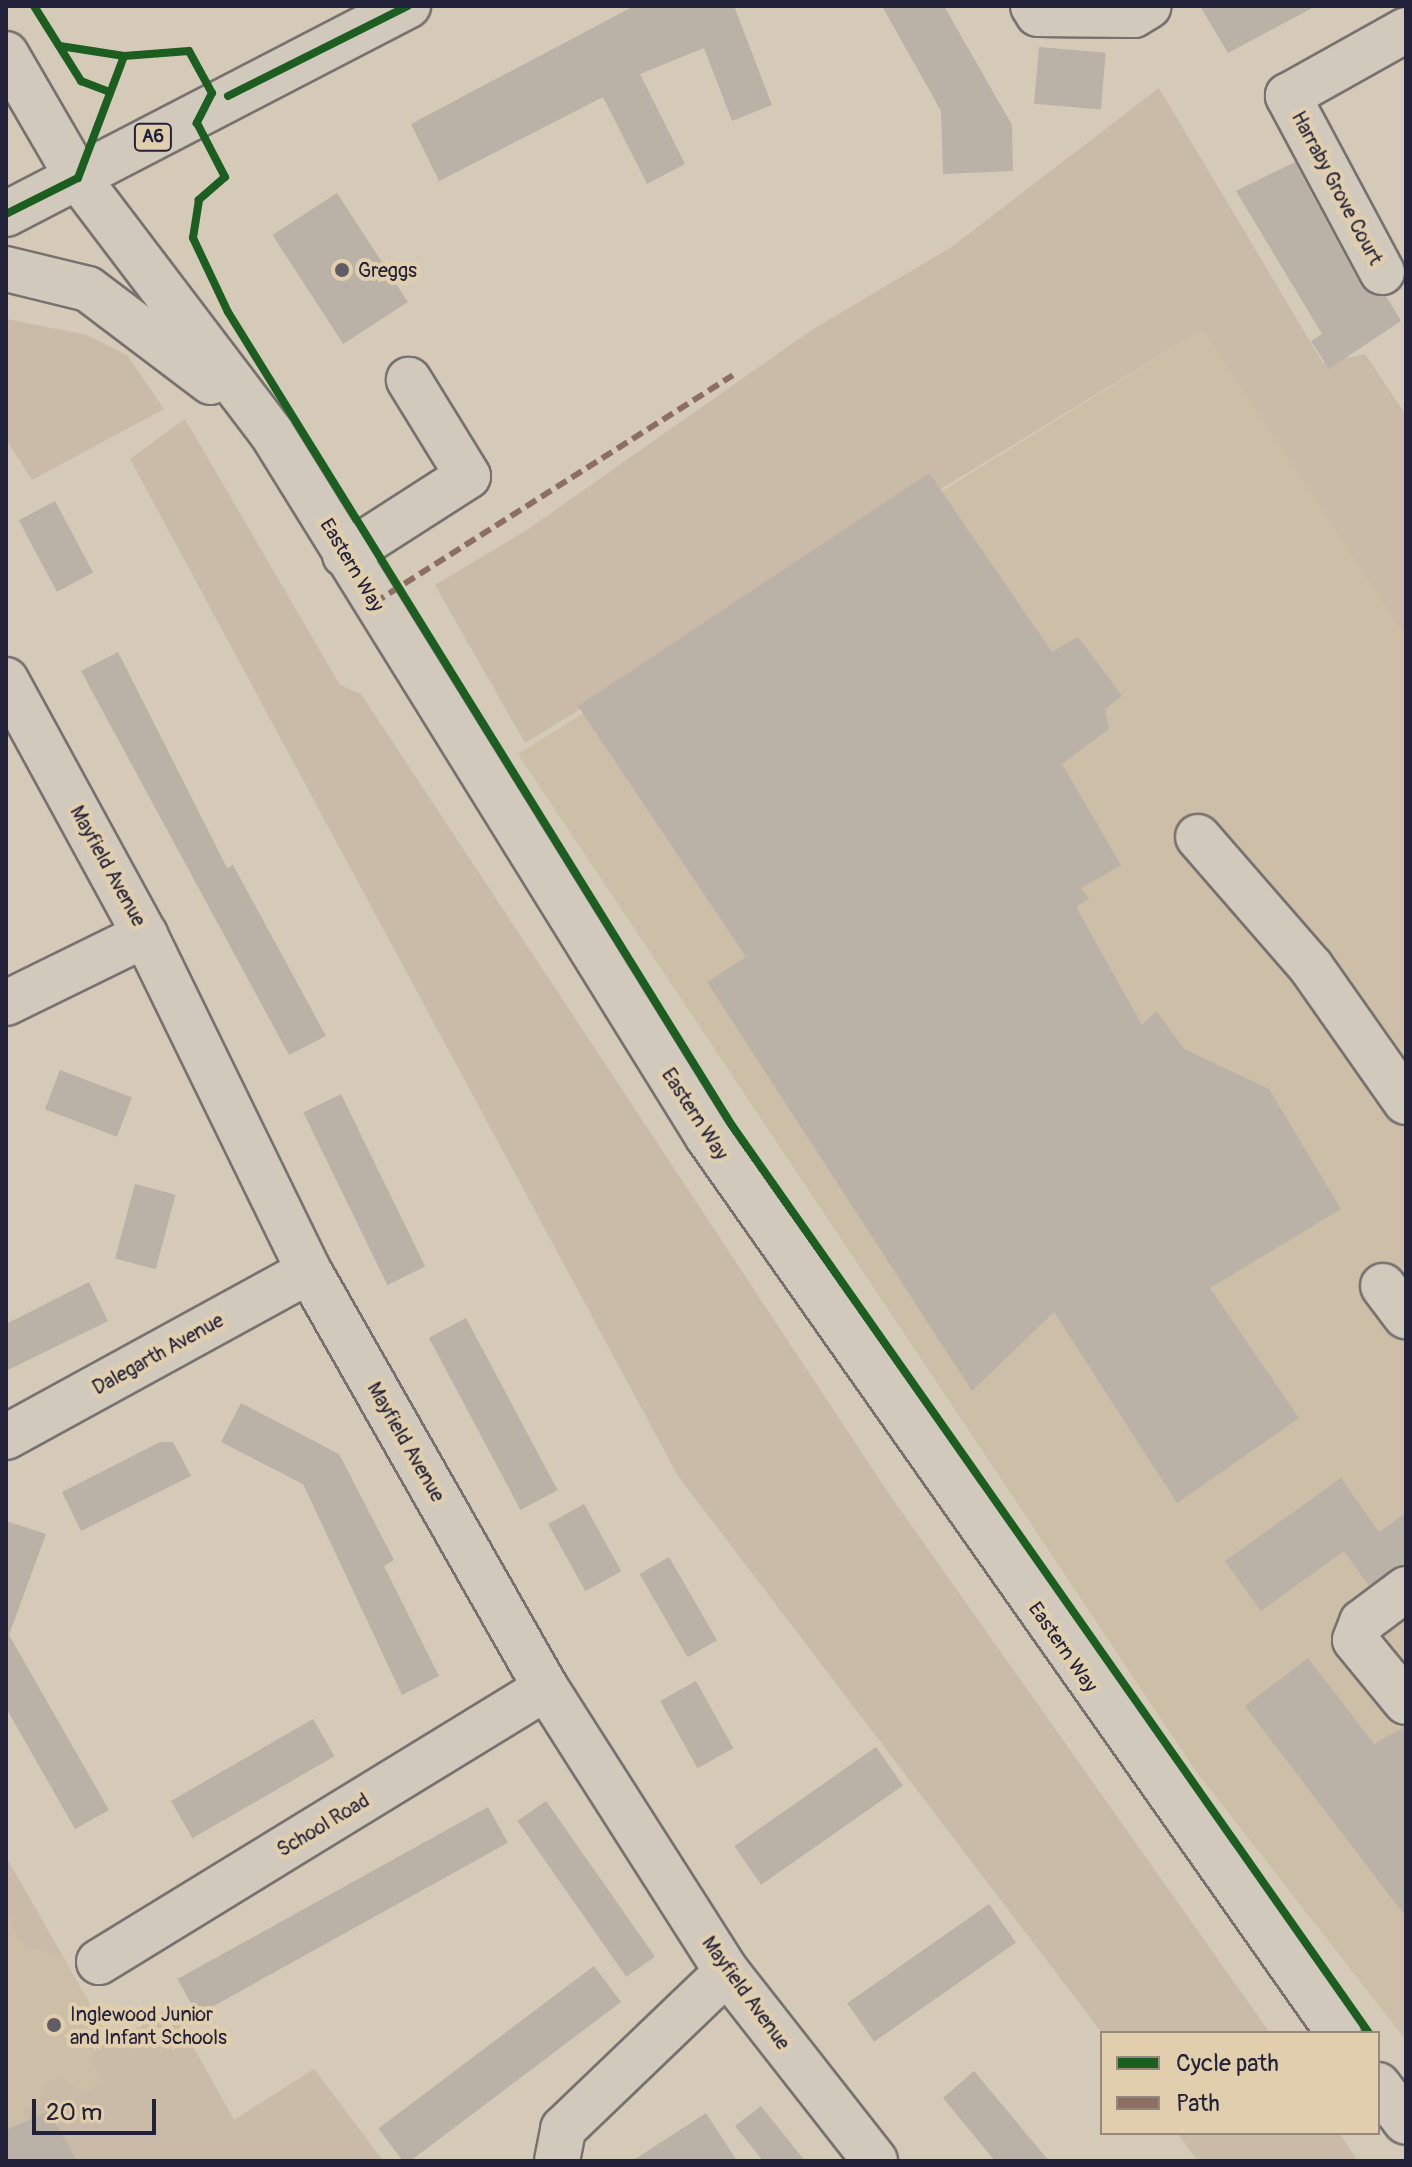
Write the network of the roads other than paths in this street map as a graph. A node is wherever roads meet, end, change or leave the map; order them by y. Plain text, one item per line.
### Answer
1 (408, 6) edge
2 (1033, 6) edge
3 (1149, 6) edge
4 (1406, 30) edge
5 (6, 54) edge
6 (78, 178) junction
7 (6, 214) edge
8 (6, 269) edge
9 (1382, 272) dead end
10 (409, 380) dead end
11 (271, 432) junction
12 (345, 555) junction
13 (6, 680) edge
14 (1198, 837) dead end
15 (145, 935) junction
16 (6, 1003) edge
17 (1406, 1102) edge
18 (309, 1271) junction
19 (6, 1437) edge
20 (1406, 1589) edge
21 (546, 1688) junction
22 (1406, 1702) edge
23 (99, 1962) dead end
24 (727, 1972) junction
25 (1338, 2031) edge
26 (1380, 2088) edge
27 (1406, 2122) edge
28 (557, 2161) edge
29 (875, 2161) edge

1 - 6 street, A6
2 - 3 street
4 - 9 street, Harraby Grove Court
5 - 6 street, Eastern Way
6 - 7 street, A6
6 - 11 street, Eastern Way
8 - 11 street
10 - 12 street
11 - 12 street, Eastern Way
12 - 25 street, Eastern Way
13 - 15 street, Mayfield Avenue
14 - 17 street
15 - 16 street
15 - 18 street, Mayfield Avenue
18 - 19 street, Dalegarth Avenue
18 - 21 street, Mayfield Avenue
20 - 22 street
21 - 23 street, School Road
21 - 24 street, Mayfield Avenue
24 - 28 street
24 - 29 street, Mayfield Avenue
26 - 27 street

